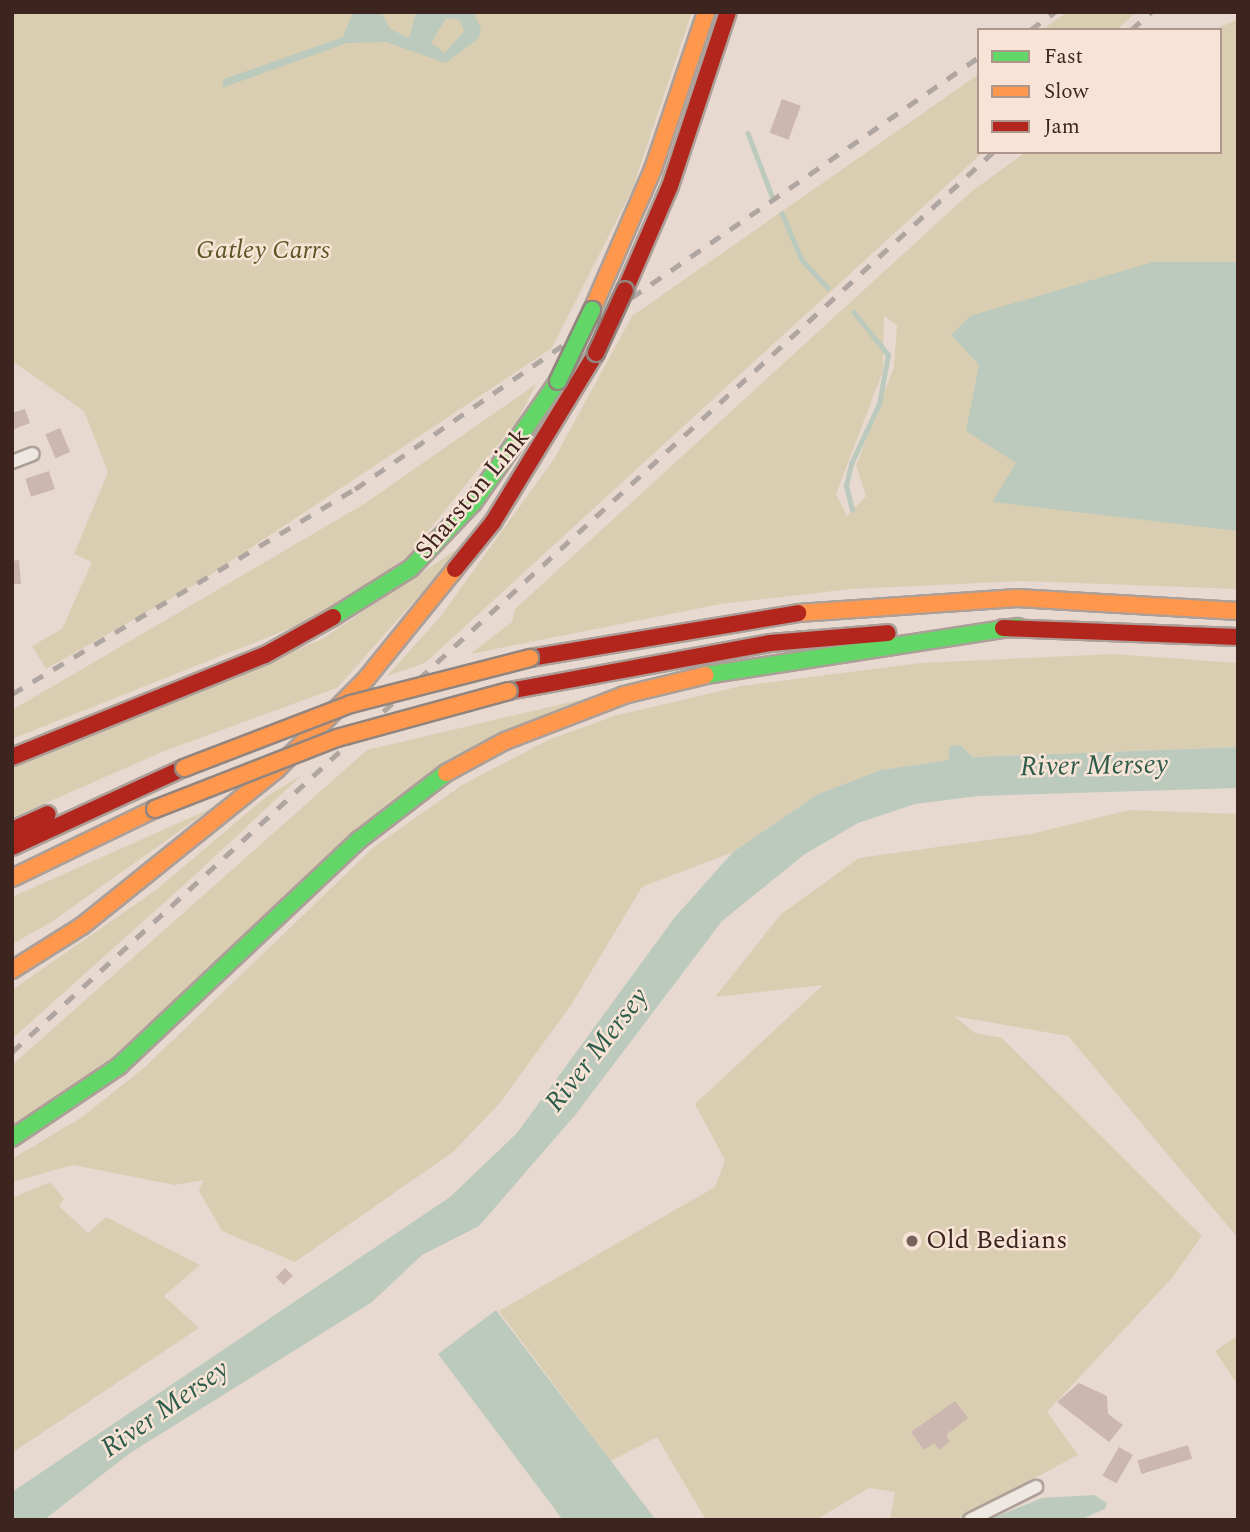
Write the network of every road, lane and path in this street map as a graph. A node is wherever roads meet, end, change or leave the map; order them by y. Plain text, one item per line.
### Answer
1 (706, 12) edge
2 (728, 12) edge
3 (33, 454) dead end
4 (12, 462) edge
5 (1238, 611) edge
6 (1017, 627) junction
7 (1238, 637) edge
8 (12, 757) edge
9 (184, 768) junction
10 (12, 830) edge
11 (12, 847) edge
12 (156, 864) junction
13 (12, 877) edge
14 (12, 954) edge
15 (12, 970) edge
16 (12, 1138) edge
17 (1036, 1488) dead end
18 (970, 1520) edge

1 - 8 highway, Sharston Link, bridge
2 - 12 highway, Sharston Link, bridge
3 - 4 street
5 - 9 highway, bridge
6 - 7 highway
6 - 13 highway, bridge
6 - 16 highway
9 - 10 highway
9 - 11 highway
12 - 14 highway
12 - 15 highway
17 - 18 street

